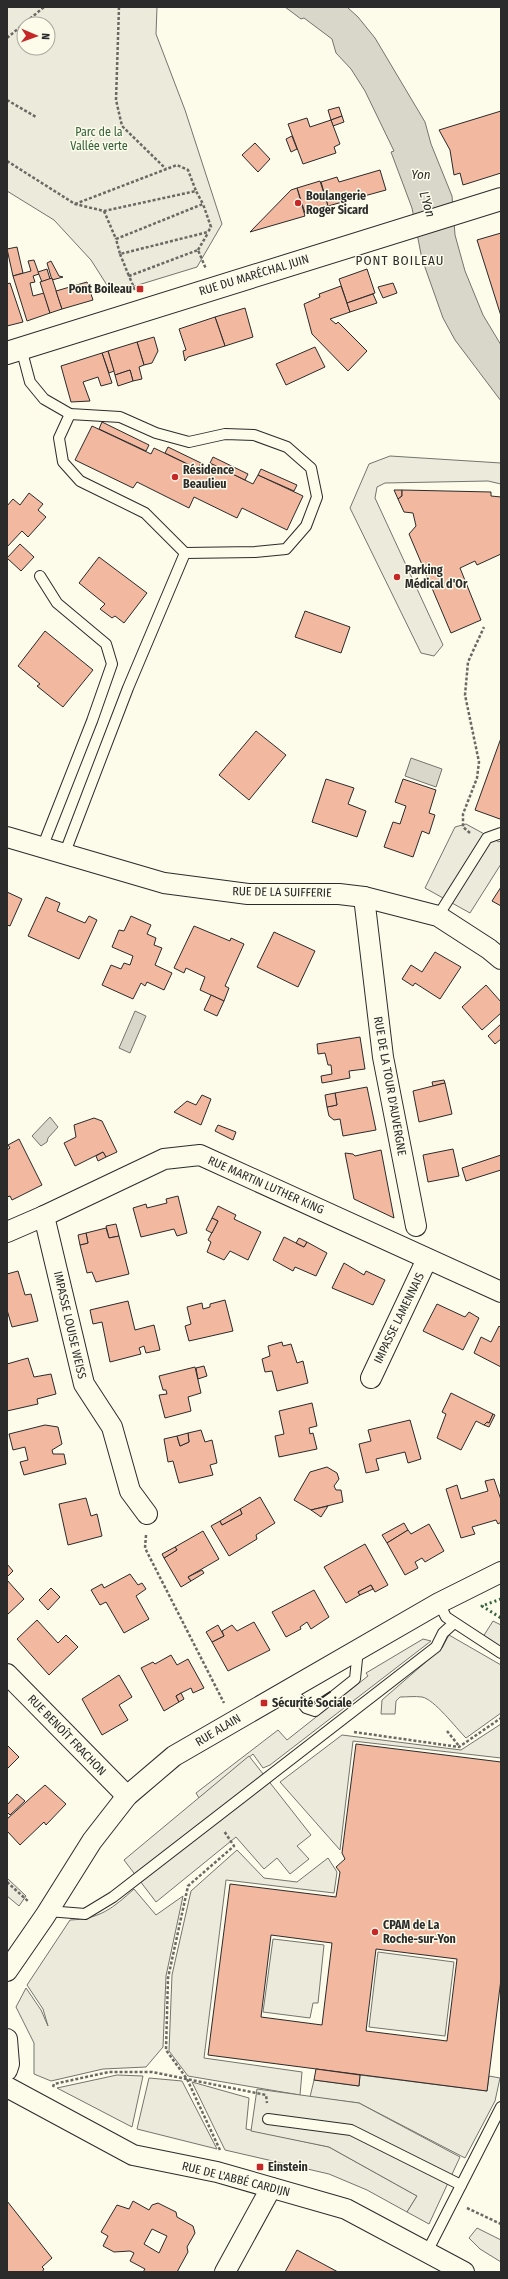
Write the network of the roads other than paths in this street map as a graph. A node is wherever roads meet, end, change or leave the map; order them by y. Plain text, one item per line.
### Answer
1 (501, 199) edge
2 (14, 350) edge
3 (70, 414) junction
4 (185, 553) junction
5 (40, 576) dead end
6 (501, 833) edge
7 (7, 837) edge
8 (42, 848) junction
9 (64, 855) junction
10 (364, 897) junction
11 (438, 916) junction
12 (501, 959) edge
13 (44, 1216) junction
14 (416, 1226) dead end
15 (7, 1232) edge
16 (427, 1259) junction
17 (501, 1292) edge
18 (371, 1378) dead end
19 (147, 1514) road end
20 (501, 1572) edge
21 (439, 1603) junction
22 (454, 1622) junction
23 (358, 1649) junction
24 (501, 1653) edge
25 (7, 1674) edge
26 (290, 1688) junction
27 (127, 1796) junction
28 (47, 1913) junction
29 (7, 1971) edge
30 (7, 2039) edge
31 (7, 2070) edge
32 (7, 2088) edge
33 (501, 2107) edge
34 (268, 2119) road end
35 (460, 2185) junction
36 (272, 2188) junction
37 (427, 2252) junction
38 (225, 2272) edge
39 (464, 2272) edge

1 - 2 main road, RUE DU MARÉCHAL JUIN
2 - 3 lane
3 - 4 lane
3 - 4 lane
4 - 9 lane
5 - 8 lane
6 - 11 lane
7 - 8 street, RUE DE LA SUIFFERIE
8 - 9 street, RUE DE LA SUIFFERIE
9 - 10 street, RUE DE LA SUIFFERIE
10 - 11 street, RUE DE LA SUIFFERIE
10 - 14 street, RUE DE LA TOUR D'AUVERGNE
11 - 12 street, RUE DE LA SUIFFERIE
13 - 15 street, RUE MARTIN LUTHER KING
13 - 16 street, RUE MARTIN LUTHER KING
13 - 19 street, IMPASSE LOUISE WEISS
16 - 17 street, RUE MARTIN LUTHER KING
16 - 18 street, IMPASSE LAMENNAIS
20 - 21 street, RUE ALAIN
21 - 22 lane
21 - 23 street, RUE ALAIN
22 - 24 lane
22 - 28 lane
23 - 26 street, RUE ALAIN
23 - 26 lane
25 - 27 street, RUE BENOÎT FRACHON
26 - 27 street, RUE ALAIN
27 - 28 street, RUE ALAIN
28 - 29 street, RUE ALAIN
30 - 31 street
32 - 36 street, RUE DE L'ABBÉ CARDIJN
33 - 35 lane
34 - 35 lane
35 - 37 lane
36 - 37 street, RUE DE L'ABBÉ CARDIJN
36 - 38 street
37 - 39 street, RUE DE L'ABBÉ CARDIJN

